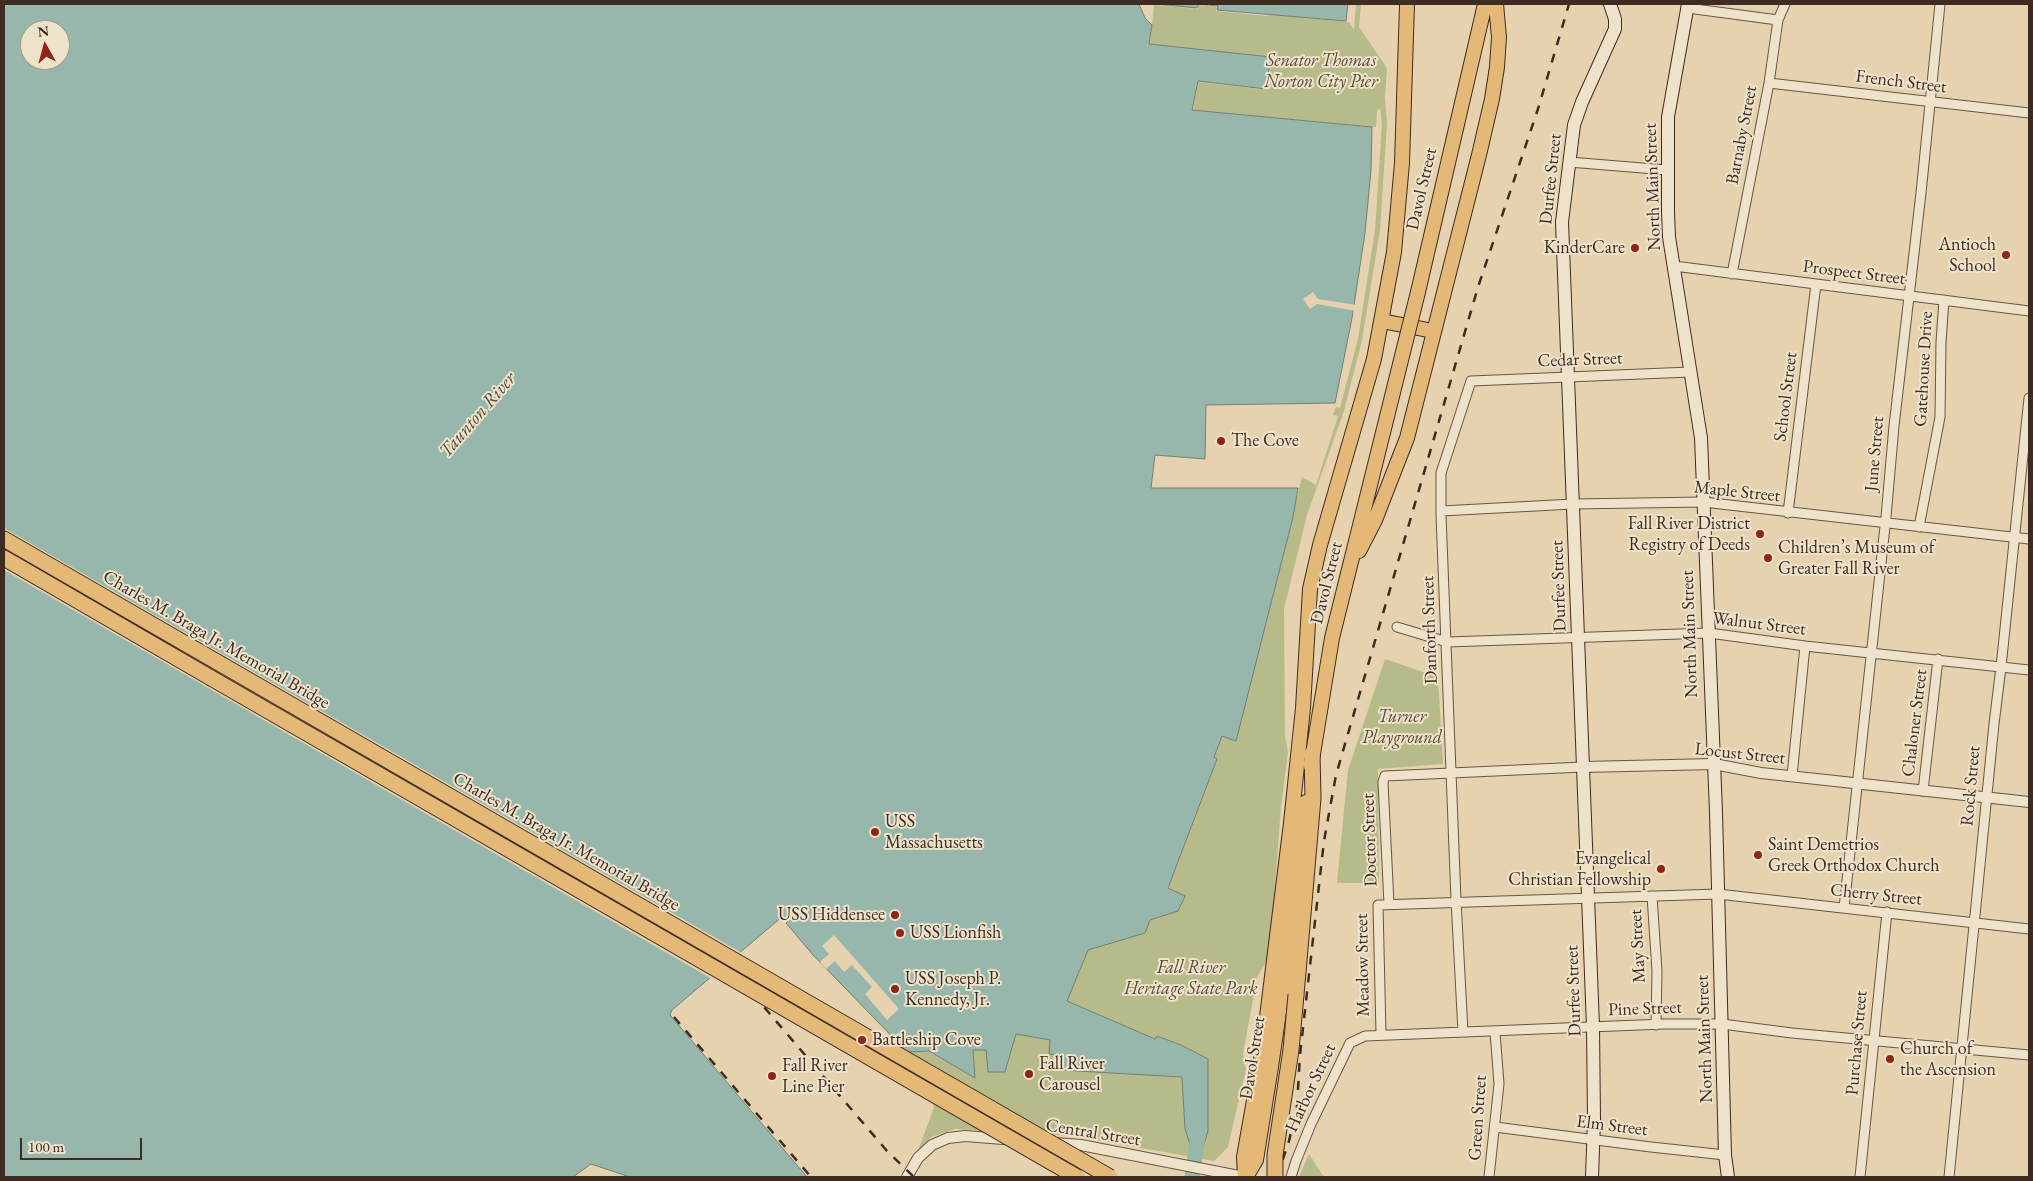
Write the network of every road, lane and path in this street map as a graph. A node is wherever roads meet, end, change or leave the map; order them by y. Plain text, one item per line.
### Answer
1 (1407, 4) edge
2 (1485, 4) edge
3 (1496, 4) edge
4 (1610, 4) edge
5 (1689, 4) edge
6 (1786, 4) edge
7 (1940, 4) edge
8 (1778, 20) junction
9 (1769, 83) junction
10 (1930, 103) junction
11 (2029, 113) edge
12 (1569, 162) junction
13 (1667, 170) junction
14 (1674, 266) junction
15 (1732, 274) junction
16 (1816, 284) junction
17 (1908, 296) junction
18 (1944, 300) junction
19 (2029, 311) edge
20 (1382, 321) junction
21 (1434, 331) junction
22 (1690, 372) junction
23 (1568, 377) junction
24 (1471, 381) joint
25 (2029, 398) edge
26 (1703, 502) junction
27 (1573, 504) junction
28 (1441, 511) junction
29 (1788, 513) junction
30 (1885, 524) junction
31 (1918, 527) junction
32 (2014, 538) junction
33 (4, 539) edge
34 (2029, 539) edge
35 (4, 558) edge
36 (1350, 567) junction
37 (1397, 627) dead end
38 (1709, 633) junction
39 (1578, 636) junction
40 (1446, 642) junction
41 (1805, 646) junction
42 (1871, 653) junction
43 (1938, 659) junction
44 (2001, 667) junction
45 (2029, 670) edge
46 (1312, 754) junction
47 (1714, 764) junction
48 (1583, 767) junction
49 (1452, 773) junction
50 (1386, 776) joint
51 (1792, 776) junction
52 (1856, 783) junction
53 (1923, 791) junction
54 (1987, 796) junction
55 (2029, 802) edge
56 (1718, 894) junction
57 (1652, 896) junction
58 (1588, 898) junction
59 (1456, 902) junction
60 (1389, 904) junction
61 (1844, 908) junction
62 (1887, 912) junction
63 (1974, 922) junction
64 (2029, 928) edge
65 (1722, 1024) junction
66 (1656, 1025) junction
67 (1593, 1027) junction
68 (1463, 1032) junction
69 (1495, 1032) junction
70 (1381, 1034) junction
71 (1873, 1040) junction
72 (1963, 1049) junction
73 (2029, 1055) edge
74 (1495, 1127) junction
75 (1594, 1140) junction
76 (1725, 1155) junction
77 (907, 1177) edge
78 (1077, 1177) edge
79 (1110, 1177) edge
80 (1245, 1177) edge
81 (1275, 1177) edge
82 (1291, 1177) edge
83 (1489, 1177) edge
84 (1592, 1177) edge
85 (1728, 1177) edge
86 (1860, 1177) edge
87 (1949, 1177) edge

1 - 20 highway, Davol Street
2 - 36 highway, Davol Street, bridge
3 - 21 highway
4 - 12 main road, Durfee Street
5 - 8 street
5 - 13 main road, North Main Street
6 - 8 street, Barnaby Street
7 - 10 street, June Street
8 - 9 street, Barnaby Street
9 - 10 street, French Street
9 - 15 street, Barnaby Street
10 - 11 street, French Street
10 - 17 street, June Street
12 - 13 street
12 - 23 main road, Durfee Street
13 - 14 main road, North Main Street
14 - 15 street, Prospect Street
14 - 22 main road, North Main Street
15 - 16 street, Prospect Street
16 - 17 street, Prospect Street
16 - 29 street, School Street
17 - 18 street, Prospect Street
17 - 30 street, June Street
18 - 19 street, Prospect Street
18 - 31 street, Gatehouse Drive
20 - 21 highway
20 - 80 highway, Davol Street
21 - 36 highway
22 - 23 street, Cedar Street
22 - 26 main road, North Main Street
23 - 24 street, Cedar Street
23 - 27 main road, Durfee Street
24 - 28 street, Danforth Street
25 - 32 street, Rock Street
26 - 27 street, Maple Street
26 - 29 street, Maple Street
26 - 38 main road, North Main Street
27 - 28 street, Maple Street
27 - 39 main road, Durfee Street
28 - 40 street, Danforth Street
29 - 30 street, Maple Street
30 - 31 street, Maple Street
30 - 42 street, June Street
31 - 32 street, Maple Street
32 - 34 street, Maple Street
32 - 44 street, Rock Street
33 - 79 highway, Charles M. Braga Jr. Memorial Bridge, bridge
35 - 78 highway, Charles M. Braga Jr. Memorial Bridge, bridge
36 - 46 highway, Davol Street
37 - 40 street, Walnut Street
38 - 39 street, Walnut Street
38 - 41 street, Walnut Street
38 - 47 main road, North Main Street
39 - 40 street, Walnut Street
39 - 48 main road, Durfee Street
40 - 49 street, Danforth Street
41 - 42 street, Walnut Street
41 - 51 street
42 - 43 street, Walnut Street
42 - 52 street, June Street
43 - 44 street, Walnut Street
43 - 53 street, Chaloner Street
44 - 45 street, Walnut Street
44 - 54 street, Rock Street
46 - 80 highway, Davol Street
46 - 81 highway, bridge
47 - 48 street, Locust Street
47 - 51 street, Locust Street
47 - 56 main road, North Main Street
48 - 49 street, Locust Street
48 - 58 main road, Durfee Street
49 - 50 street, Locust Street
49 - 59 street, Danforth Street
50 - 60 street, Doctor Street
51 - 52 street, Locust Street
52 - 53 street, Locust Street
52 - 61 street, June Street
53 - 54 street, Locust Street
54 - 55 street, Locust Street
54 - 63 street, Rock Street
56 - 57 street, Cherry Street
56 - 61 street, Cherry Street
56 - 65 main road, North Main Street
57 - 58 street, Cherry Street
57 - 66 street, May Street
58 - 59 street, Cherry Street
58 - 67 main road, Durfee Street
59 - 60 street, Cherry Street
59 - 68 street, Danforth Street
60 - 70 street, Meadow Street
61 - 62 street, Cherry Street
62 - 63 street, Cherry Street
62 - 71 street, Purchase Street
63 - 64 street, Cherry Street
63 - 72 street, Rock Street
65 - 66 street, Pine Street
65 - 71 street, Pine Street
65 - 76 main road, North Main Street
66 - 67 street, Pine Street
67 - 69 street, Pine Street
67 - 75 main road, Durfee Street
68 - 69 street, Pine Street
68 - 70 street, Pine Street
69 - 74 street, Green Street
70 - 82 street, Harbor Street
71 - 72 street, Pine Street
71 - 86 street, Purchase Street
72 - 73 street, Pine Street
72 - 87 street, Rock Street
74 - 75 street, Elm Street
74 - 83 street, Green Street
75 - 76 street, Elm Street
75 - 84 main road, Durfee Street
76 - 85 main road, North Main Street
77 - 80 street, Central Street

